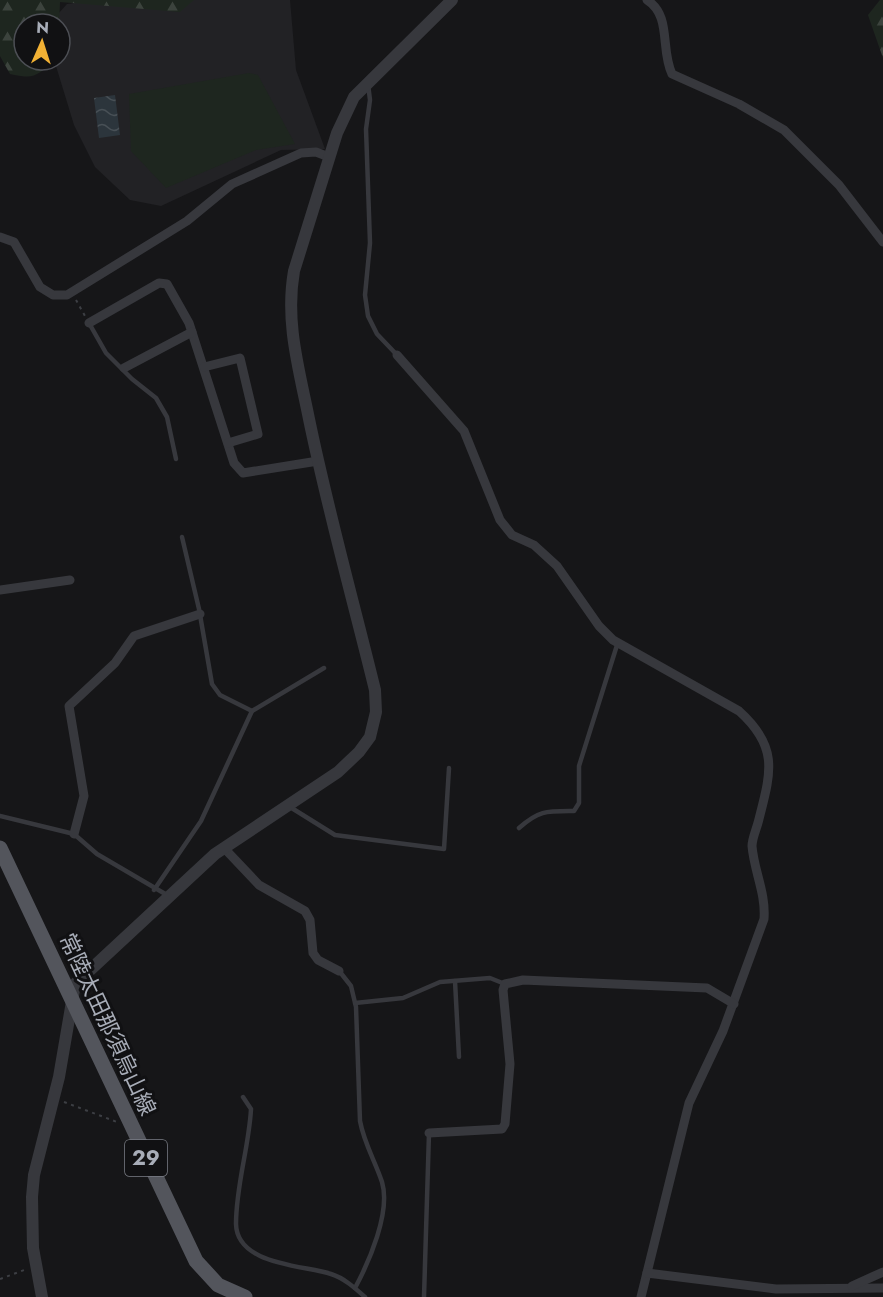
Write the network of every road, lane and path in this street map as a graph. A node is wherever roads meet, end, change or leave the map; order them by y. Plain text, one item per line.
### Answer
1 (452, 0) edge
2 (647, 0) edge
3 (368, 81) junction
4 (329, 157) junction
5 (0, 237) edge
6 (883, 242) edge
7 (71, 292) junction
8 (89, 323) junction
9 (192, 332) junction
10 (397, 355) joint
11 (204, 367) junction
12 (124, 368) junction
13 (228, 443) junction
14 (176, 459) dead end
15 (318, 461) junction
16 (182, 537) dead end
17 (70, 580) dead end
18 (0, 590) edge
19 (200, 614) junction
20 (618, 642) junction
21 (324, 668) dead end
22 (252, 711) junction
23 (449, 768) dead end
24 (288, 806) junction
25 (0, 816) edge
26 (519, 828) dead end
27 (74, 834) junction
28 (0, 848) edge
29 (224, 848) junction
30 (154, 890) junction
31 (170, 896) junction
32 (339, 971) joint
33 (454, 981) junction
34 (505, 984) junction
35 (71, 997) junction
36 (355, 1003) junction
37 (734, 1004) junction
38 (459, 1057) dead end
39 (243, 1097) dead end
40 (59, 1101) dead end
41 (123, 1123) dead end
42 (429, 1133) joint
43 (35, 1268) junction
44 (883, 1272) edge
45 (647, 1273) junction
46 (0, 1279) edge
47 (355, 1287) junction
48 (847, 1288) junction
49 (883, 1288) edge
50 (777, 1293) edge
51 (42, 1297) edge
52 (245, 1297) edge
53 (365, 1297) edge
54 (424, 1297) edge
55 (641, 1297) edge

1 - 3 street
2 - 6 street
3 - 4 street
3 - 10 lane
4 - 7 street
4 - 15 street
5 - 7 street
7 - 8 path
8 - 9 street
8 - 12 lane
9 - 11 street
9 - 12 street
10 - 20 street
11 - 13 street
11 - 13 street
12 - 14 lane
13 - 15 street
15 - 24 street
16 - 19 lane
17 - 18 street
19 - 22 lane
19 - 27 street
20 - 26 lane
20 - 37 street
21 - 22 lane
22 - 30 lane
23 - 24 lane
24 - 29 street
25 - 27 lane
27 - 30 lane
28 - 35 main road, 常陸太田那須烏山線 / 29
29 - 31 street
29 - 32 street
30 - 31 lane
31 - 35 street
32 - 36 lane
33 - 34 lane
33 - 36 lane
33 - 38 lane
34 - 37 street
34 - 42 street
35 - 43 street
35 - 52 main road, 常陸太田那須烏山線 / 29
36 - 47 lane
37 - 45 street
39 - 47 lane
40 - 41 path
42 - 54 lane
43 - 46 path
43 - 51 street
44 - 48 street
45 - 50 street
45 - 55 street
47 - 53 lane
48 - 49 street
48 - 50 street

